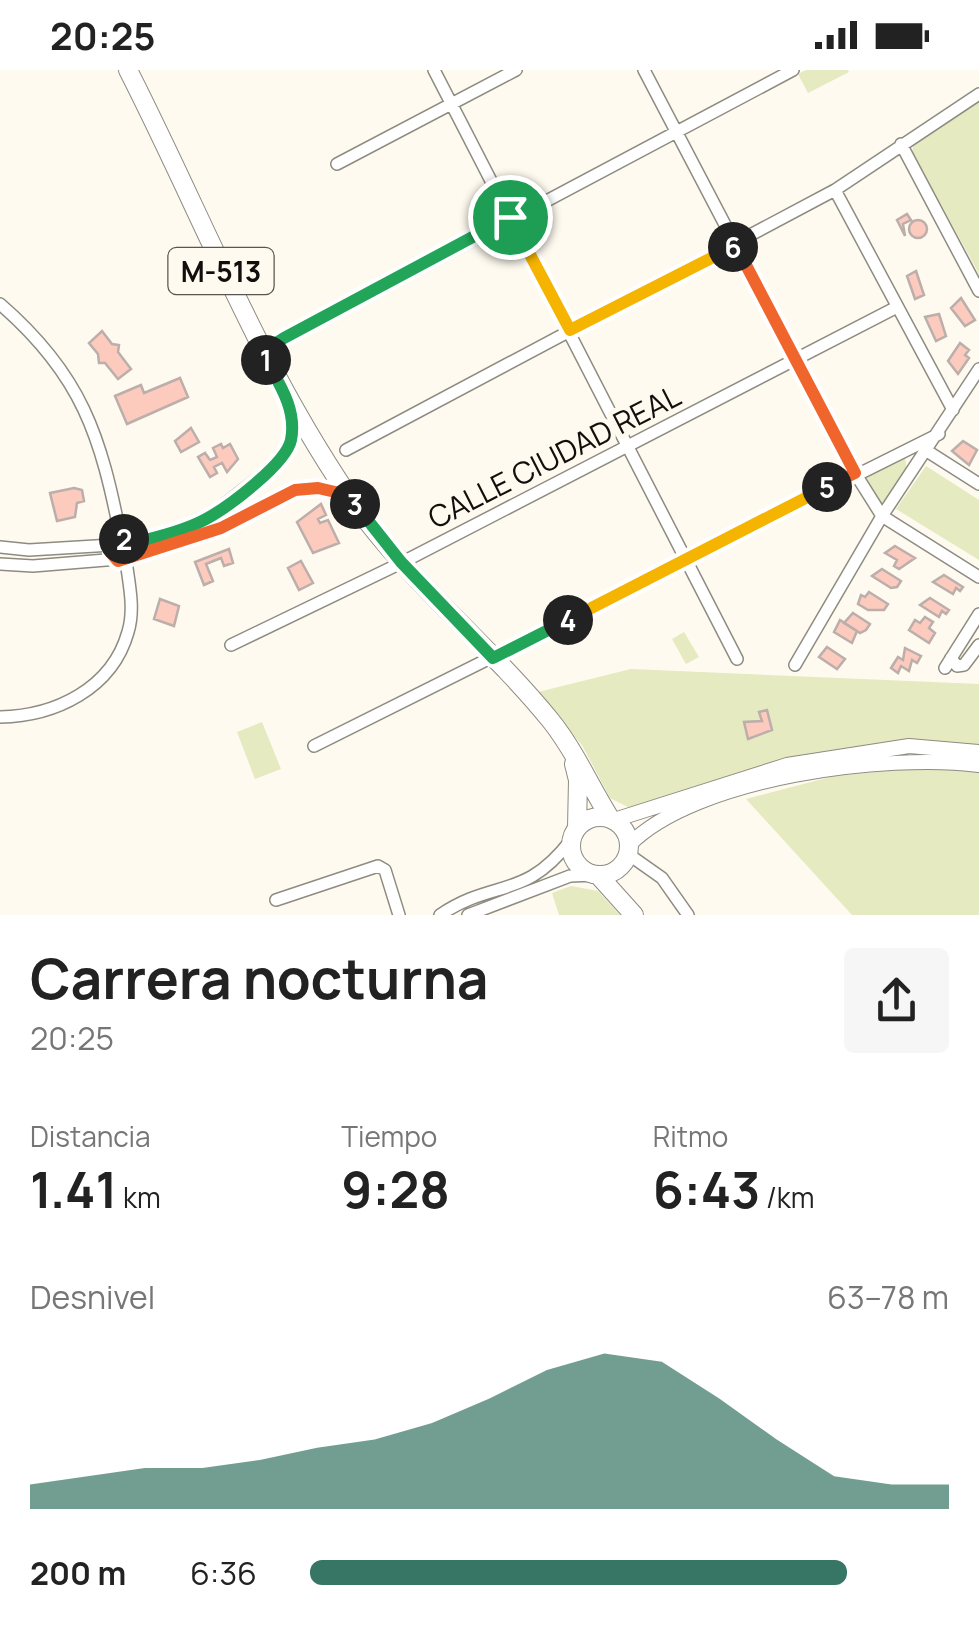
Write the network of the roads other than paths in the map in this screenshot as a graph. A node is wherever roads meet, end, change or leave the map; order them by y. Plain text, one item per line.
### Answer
1 (128, 70) edge
2 (434, 70) edge
3 (516, 70) edge
4 (644, 70) edge
5 (793, 70) edge
6 (979, 94) edge
7 (451, 104) junction
8 (677, 132) junction
9 (901, 144) junction
10 (337, 164) dead end
11 (835, 190) junction
12 (510, 217) junction
13 (736, 246) junction
14 (979, 291) edge
15 (0, 304) edge
16 (898, 307) junction
17 (570, 330) junction
18 (262, 352) junction
19 (796, 359) junction
20 (979, 369) edge
21 (290, 404) junction
22 (953, 410) junction
23 (939, 434) junction
24 (630, 444) junction
25 (346, 450) dead end
26 (927, 451) junction
27 (900, 452) junction
28 (916, 468) junction
29 (855, 473) junction
30 (979, 484) edge
31 (348, 495) junction
32 (882, 516) junction
33 (122, 542) junction
34 (0, 547) edge
35 (688, 558) junction
36 (124, 559) junction
37 (401, 562) junction
38 (0, 564) edge
39 (979, 577) edge
40 (979, 614) edge
41 (231, 644) dead end
42 (979, 645) edge
43 (493, 658) junction
44 (737, 660) dead end
45 (795, 665) dead end
46 (0, 717) edge
47 (314, 746) dead end
48 (570, 750) junction
49 (979, 752) edge
50 (979, 764) edge
51 (612, 819) junction
52 (574, 834) junction
53 (626, 856) junction
54 (596, 875) junction
55 (276, 900) dead end
56 (399, 915) edge
57 (440, 915) edge
58 (468, 915) edge
59 (634, 915) edge
60 (688, 915) edge

1 - 18 main road, M-513
2 - 7 street
3 - 7 street
4 - 8 street
5 - 8 street
6 - 9 street
7 - 10 street
7 - 12 street
8 - 12 street
8 - 13 street
9 - 11 street
9 - 14 street
11 - 13 street
11 - 16 street
12 - 17 street
12 - 18 street
13 - 17 street
13 - 19 street
15 - 33 street
16 - 19 street, CALLE CIUDAD REAL
16 - 22 street
17 - 24 street
17 - 25 street
18 - 21 main road, M-513
19 - 24 street, CALLE CIUDAD REAL
19 - 29 street
20 - 22 street
21 - 31 main road, M-513
21 - 33 street
22 - 23 street
23 - 26 street
23 - 27 street
24 - 35 street
24 - 37 street, CALLE CIUDAD REAL
26 - 28 street
26 - 30 street
27 - 28 street
27 - 29 street
28 - 32 street
29 - 32 street
29 - 35 street
31 - 36 street
31 - 37 main road, M-513
32 - 39 street
32 - 45 street
33 - 34 street
33 - 36 street
33 - 36 street
35 - 43 street
35 - 44 street
36 - 38 street
36 - 46 street
37 - 41 street, CALLE CIUDAD REAL
37 - 43 main road, M-513
40 - 42 street
43 - 47 street
43 - 48 main road, M-513
48 - 51 main road, M-513
48 - 52 main road, M-513
49 - 51 street
50 - 53 street
51 - 52 main road
51 - 53 main road, M-513
52 - 54 main road, M-513
52 - 57 street
53 - 54 main road
53 - 59 main road, M-513
53 - 60 street
54 - 58 street
54 - 59 main road, M-513
55 - 56 street

